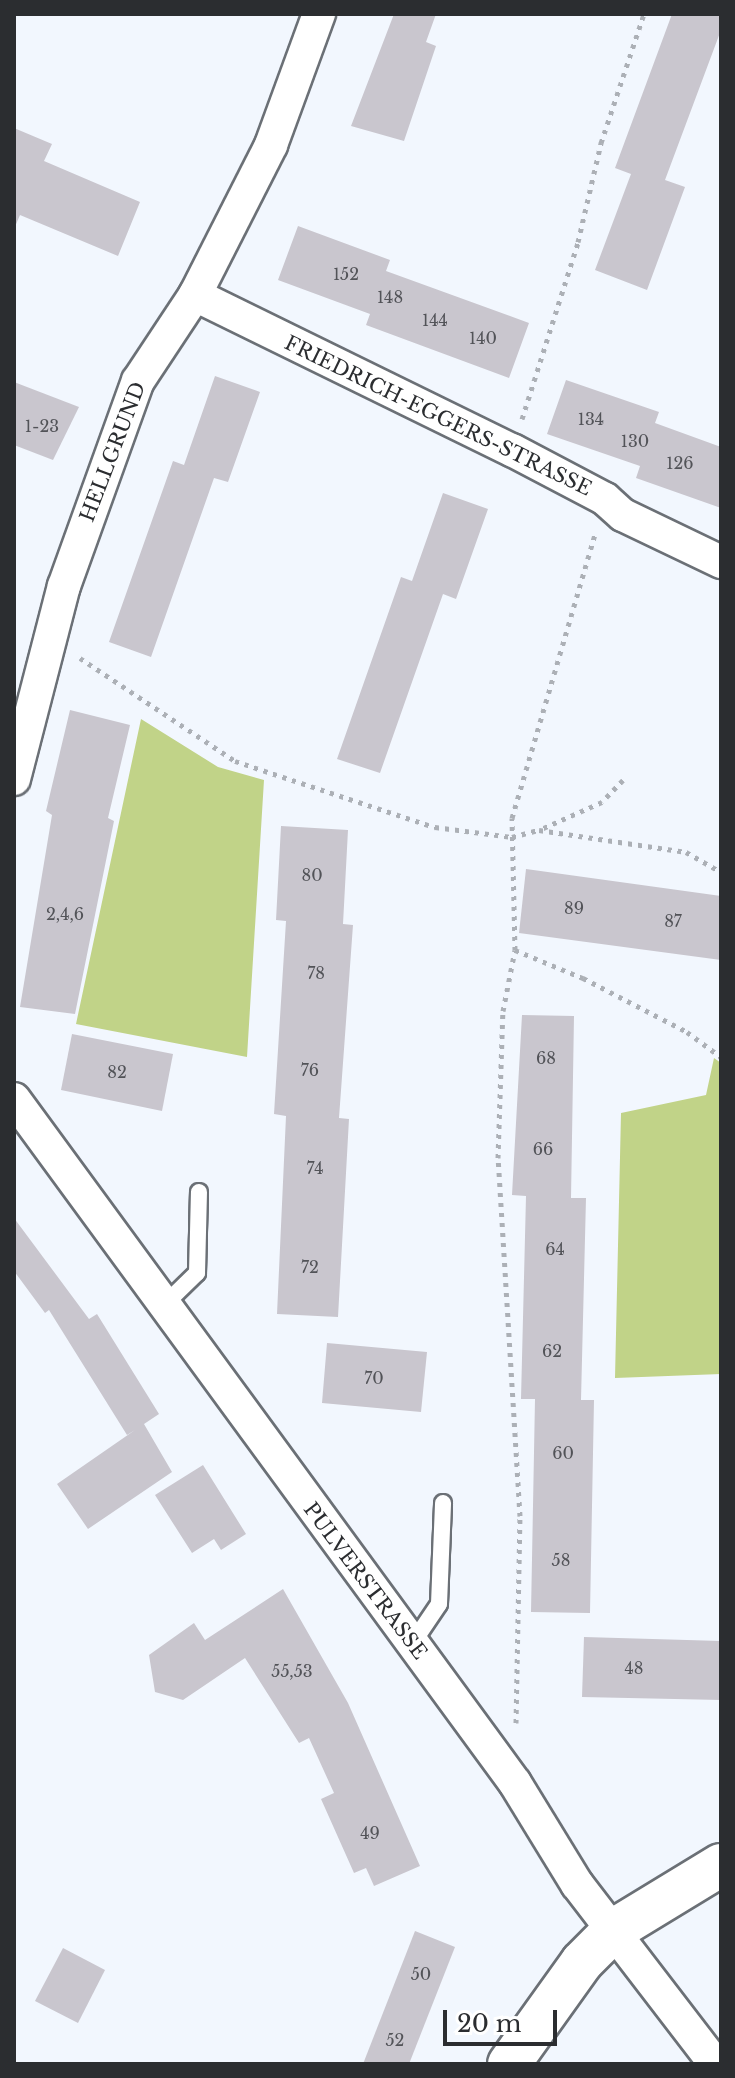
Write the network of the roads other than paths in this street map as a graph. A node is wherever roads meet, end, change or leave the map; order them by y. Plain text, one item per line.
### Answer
1 (319, 14) edge
2 (195, 295) junction
3 (721, 562) edge
4 (14, 779) edge
5 (14, 1099) edge
6 (199, 1192) dead end
7 (162, 1307) junction
8 (443, 1503) dead end
9 (412, 1644) junction
10 (721, 1865) edge
11 (614, 1930) junction
12 (509, 2064) edge
13 (715, 2064) edge

1 - 2 street, HELLGRUND
2 - 3 street, FRIEDRICH-EGGERS-STRASSE
2 - 4 street, HELLGRUND
5 - 7 street, PULVERSTRASSE
6 - 7 lane
7 - 9 street, PULVERSTRASSE
8 - 9 lane
9 - 11 street, PULVERSTRASSE
10 - 11 street
11 - 12 street
11 - 13 street, PULVERSTRASSE

